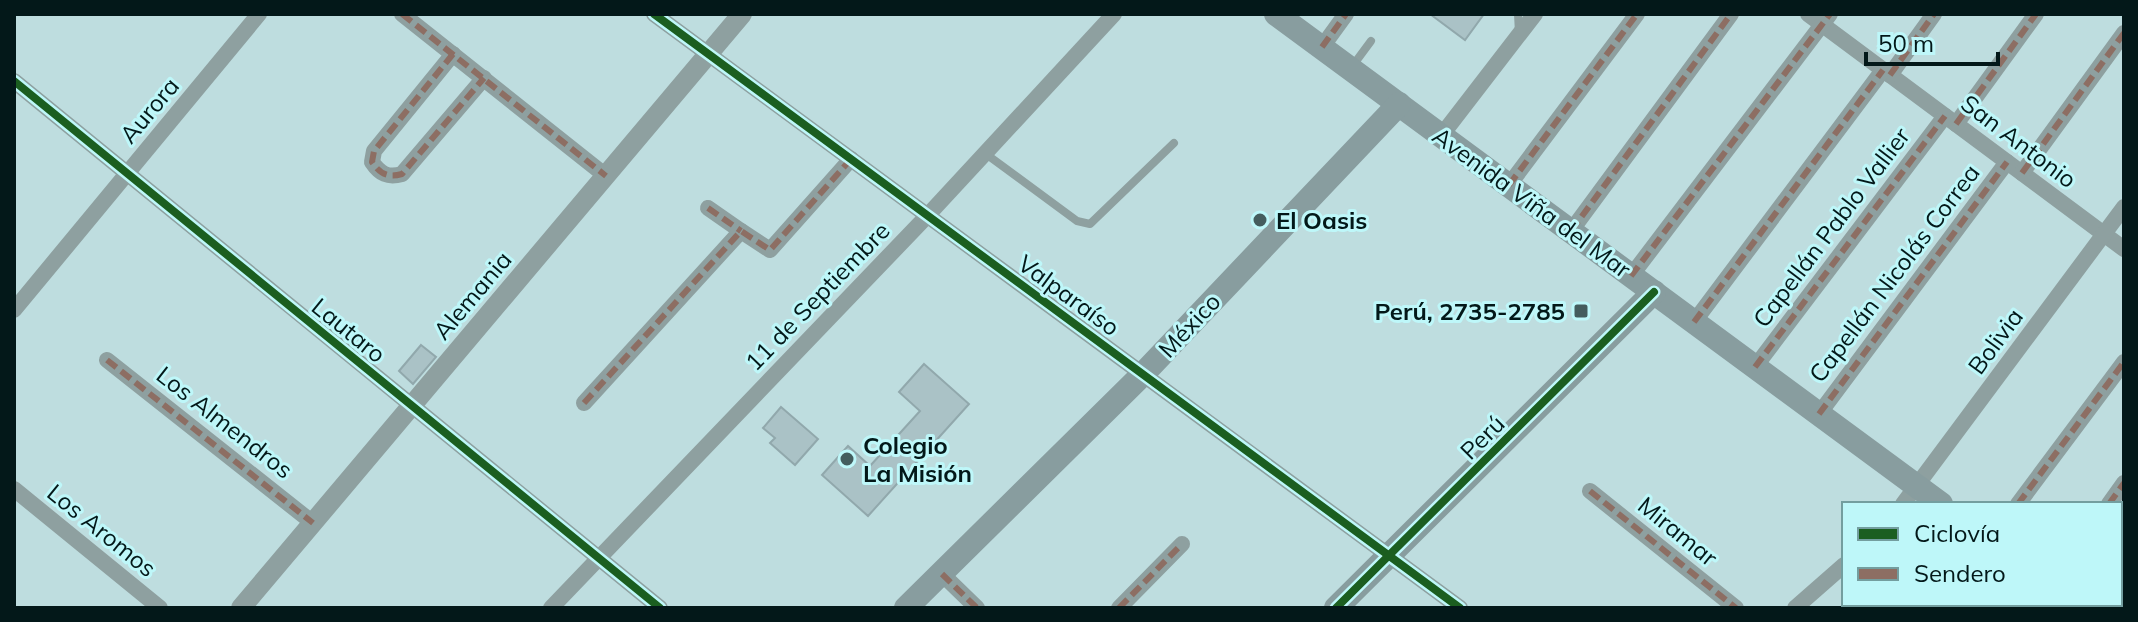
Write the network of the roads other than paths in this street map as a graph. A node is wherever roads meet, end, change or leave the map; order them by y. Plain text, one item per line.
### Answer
1 (259, 14) edge
2 (402, 14) edge
3 (654, 14) edge
4 (742, 14) edge
5 (1114, 14) edge
6 (1276, 14) edge
7 (1346, 14) edge
8 (1518, 14) edge
9 (1535, 14) edge
10 (1637, 14) edge
11 (1731, 14) edge
12 (1934, 14) edge
13 (2036, 14) edge
14 (1820, 17) edge
15 (2124, 33) edge
16 (1519, 35) junction
17 (1371, 41) dead end
18 (1322, 47) junction
19 (453, 54) junction
20 (709, 54) junction
21 (1350, 69) junction
22 (1886, 72) junction
23 (484, 78) junction
24 (14, 81) edge
25 (1399, 104) junction
26 (1951, 120) junction
27 (1441, 136) junction
28 (1174, 143) dead end
29 (985, 153) junction
30 (851, 159) junction
31 (2007, 162) junction
32 (2022, 173) junction
33 (127, 174) junction
34 (606, 176) junction
35 (1509, 185) junction
36 (2124, 207) edge
37 (708, 208) dead end
38 (928, 215) junction
39 (741, 231) junction
40 (1571, 231) junction
41 (2104, 234) junction
42 (2124, 249) edge
43 (1631, 276) junction
44 (1654, 292) junction
45 (14, 310) edge
46 (1694, 322) junction
47 (107, 360) dead end
48 (2124, 362) edge
49 (1755, 367) junction
50 (1143, 374) junction
51 (584, 403) dead end
52 (412, 408) junction
53 (1819, 414) junction
54 (2124, 483) edge
55 (14, 489) edge
56 (1590, 491) dead end
57 (1911, 495) edge
58 (1934, 502) edge
59 (2019, 502) edge
60 (2110, 502) edge
61 (313, 523) junction
62 (1182, 544) dead end
63 (1391, 557) junction
64 (600, 558) junction
65 (1842, 567) edge
66 (942, 574) junction
67 (160, 608) edge
68 (241, 608) edge
69 (551, 608) edge
70 (660, 608) edge
71 (906, 608) edge
72 (977, 608) edge
73 (1119, 608) edge
74 (1336, 608) edge
75 (1460, 608) edge
76 (1736, 608) edge
77 (1795, 608) edge

1 - 33 street, Aurora
2 - 19 street
3 - 20 street, Valparaíso
4 - 20 street, Alemania
5 - 29 street, 11 de Septiembre
6 - 18 main road, Avenida Viña del Mar
7 - 18 street
8 - 16 lane
9 - 16 street
10 - 35 street
11 - 40 street
12 - 22 street
13 - 26 street, Capellán Pablo Vallier
14 - 22 street, San Antonio
14 - 43 street
15 - 32 street
16 - 27 street
17 - 21 lane
18 - 21 main road, Avenida Viña del Mar
19 - 23 street
19 - 23 street
20 - 30 street, Valparaíso
20 - 34 street, Alemania
21 - 25 main road, Avenida Viña del Mar
22 - 26 street, San Antonio
22 - 46 street
23 - 34 street
24 - 33 street, Lautaro
25 - 27 main road, Avenida Viña del Mar
25 - 50 main road, México
26 - 31 street, San Antonio
26 - 49 street, Capellán Pablo Vallier
27 - 35 main road, Avenida Viña del Mar
28 - 29 lane
29 - 38 street, 11 de Septiembre
30 - 38 street, Valparaíso
30 - 39 street
31 - 32 street, San Antonio
31 - 53 street, Capellán Nicolás Correa
32 - 41 street, San Antonio
33 - 45 street, Aurora
33 - 52 street, Lautaro
34 - 52 street, Alemania
35 - 40 main road, Avenida Viña del Mar
36 - 41 street, Bolivia
37 - 39 street
38 - 50 street, Valparaíso
38 - 64 street, 11 de Septiembre
39 - 51 street
40 - 43 main road, Avenida Viña del Mar
41 - 42 street, San Antonio
41 - 57 street, Bolivia
43 - 44 main road, Avenida Viña del Mar
44 - 46 main road, Avenida Viña del Mar
44 - 63 main road, Perú
46 - 49 main road, Avenida Viña del Mar
47 - 61 street, Los Almendros
48 - 59 street
49 - 53 main road, Avenida Viña del Mar
50 - 63 street, Valparaíso
50 - 66 main road, México
52 - 61 street, Alemania
52 - 64 street, Lautaro
53 - 57 main road, Avenida Viña del Mar
54 - 60 street
55 - 67 street, Los Aromos
56 - 76 street, Miramar
57 - 58 main road, Avenida Viña del Mar
61 - 68 street, Alemania
62 - 73 street
63 - 74 main road, Perú
63 - 75 street, Valparaíso
64 - 69 street, 11 de Septiembre
64 - 70 street, Lautaro
65 - 77 street
66 - 71 main road, México
66 - 72 street

